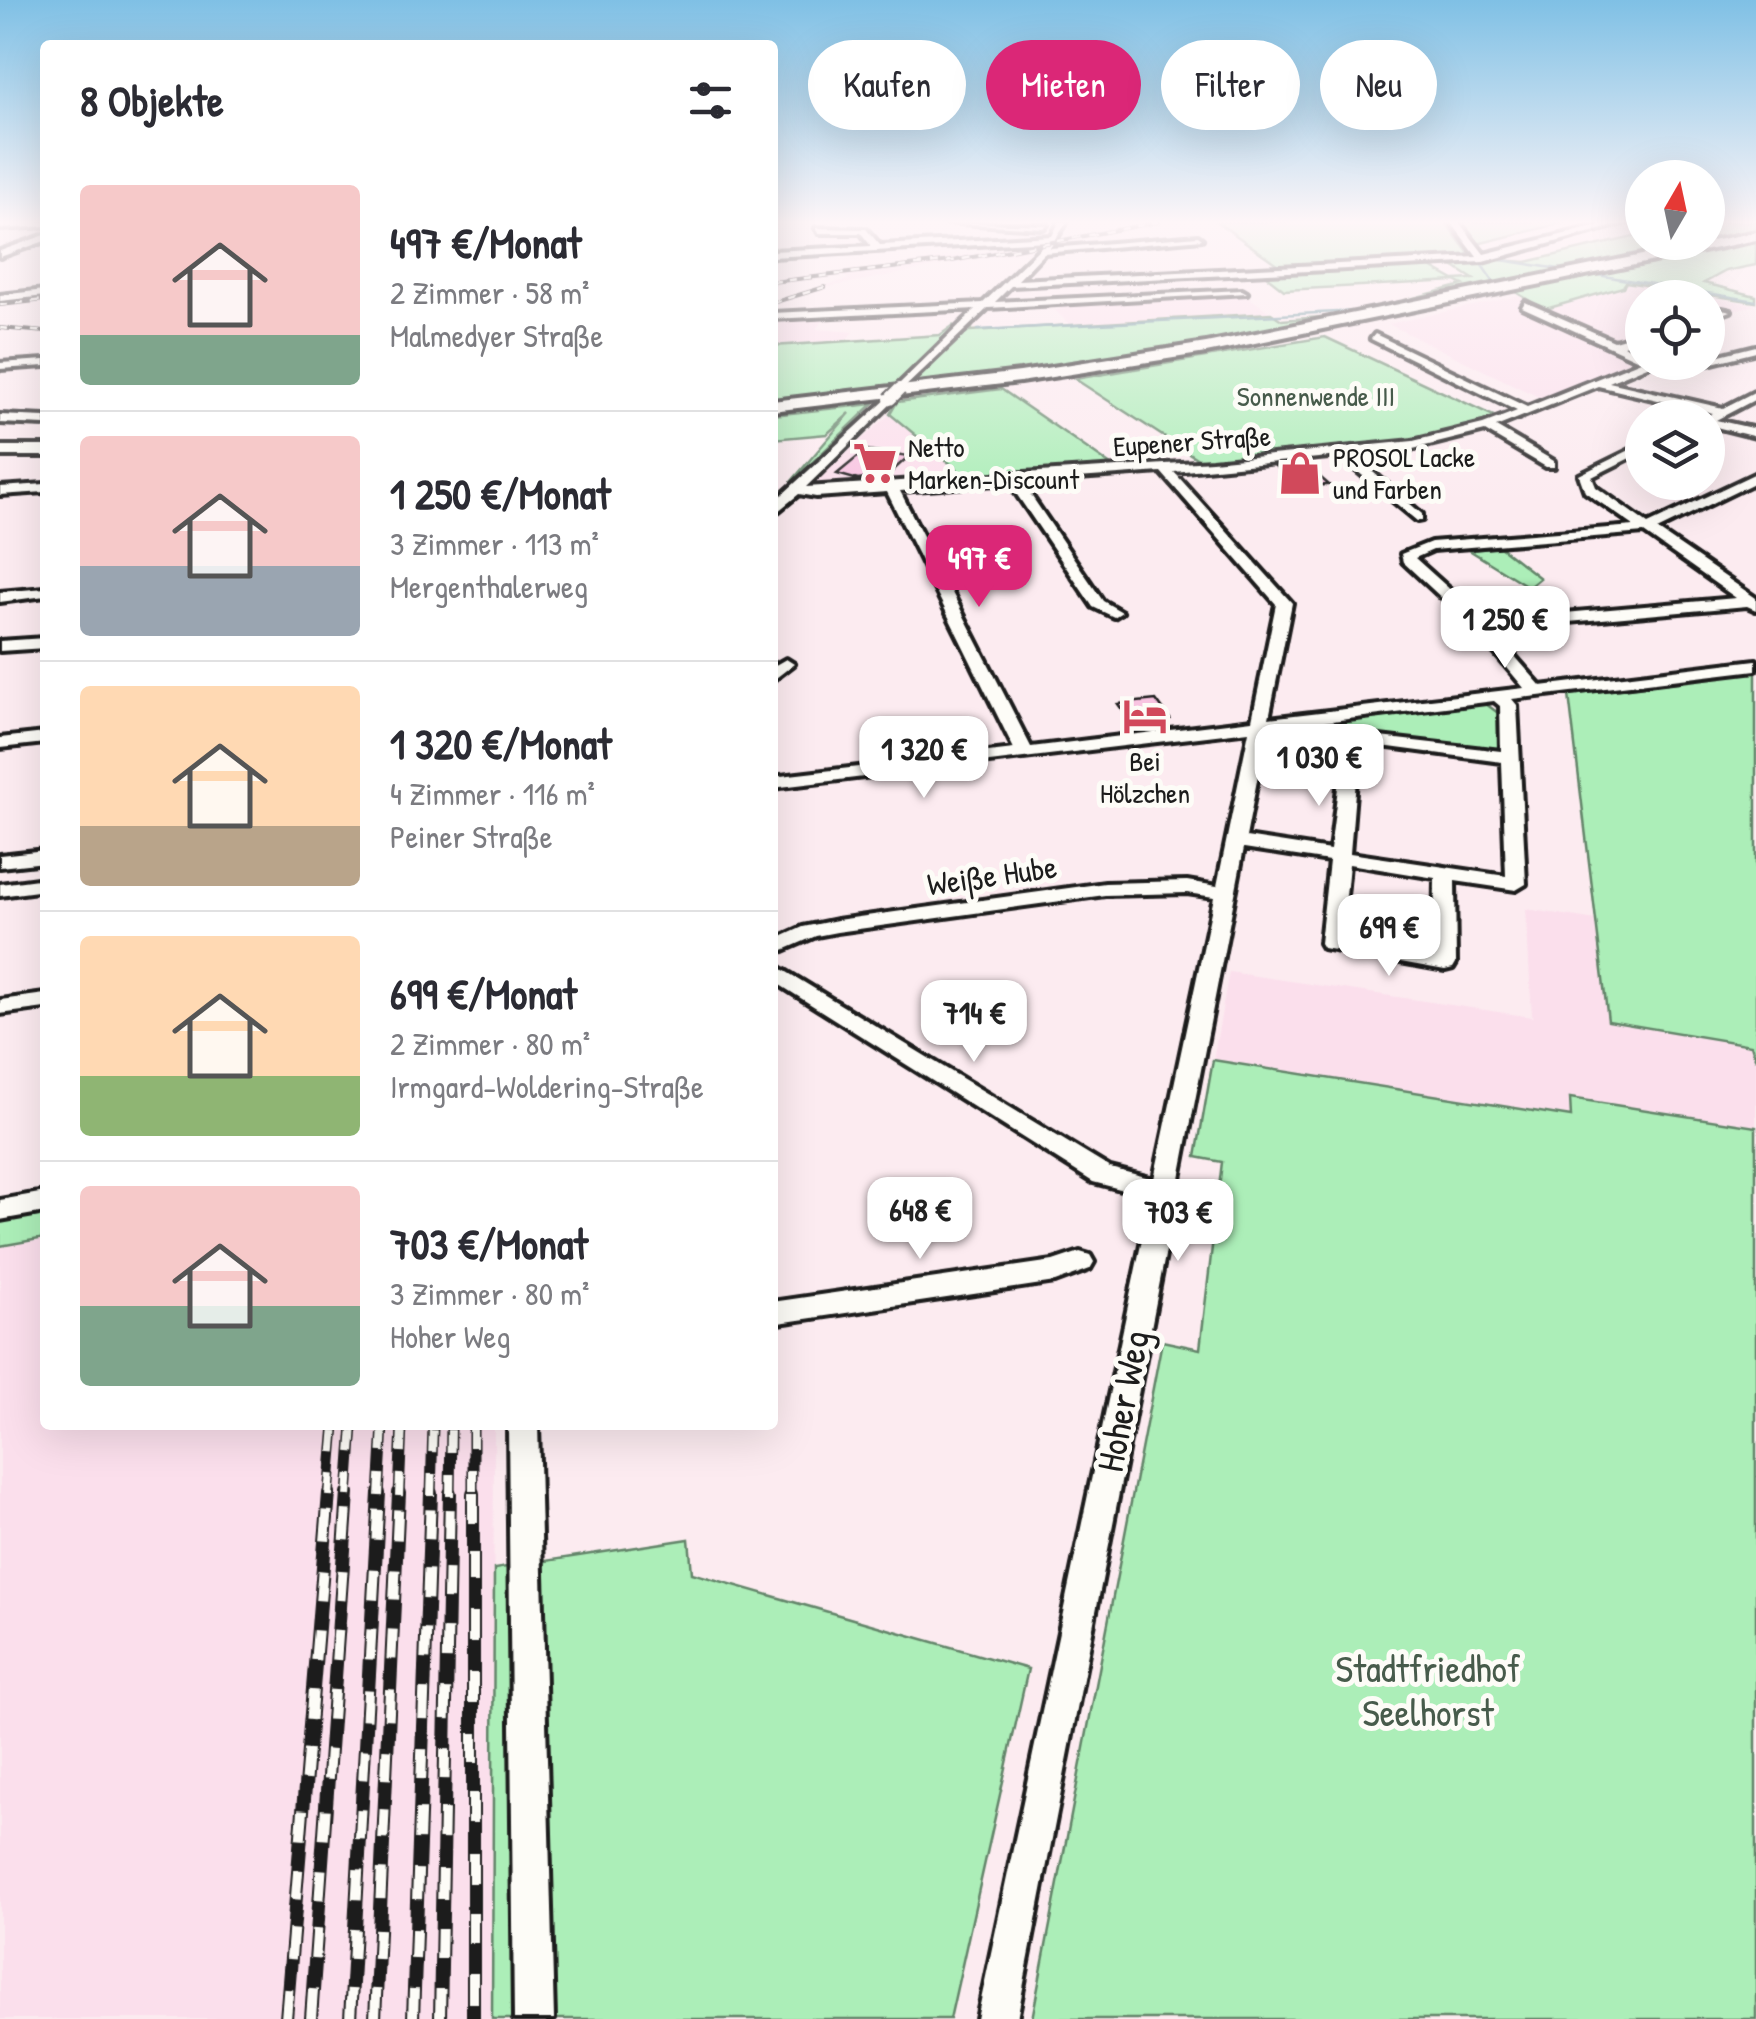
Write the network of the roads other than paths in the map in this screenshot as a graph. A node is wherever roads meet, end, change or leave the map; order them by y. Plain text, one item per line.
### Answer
1 (974, 316) edge
2 (1388, 316) edge
3 (1550, 316) edge
4 (1375, 337) dead end
5 (1625, 341) edge
6 (1614, 345) junction
7 (1625, 350) edge
8 (1756, 350) edge
9 (1725, 357) edge
10 (40, 363) edge
11 (0, 366) edge
12 (1625, 369) edge
13 (1595, 382) junction
14 (1756, 394) edge
15 (1673, 400) edge
16 (778, 406) edge
17 (1527, 411) junction
18 (1725, 412) edge
19 (0, 419) edge
20 (40, 421) edge
21 (1725, 425) edge
22 (1487, 427) junction
23 (1756, 433) edge
24 (40, 449) edge
25 (4, 450) edge
26 (1343, 454) junction
27 (1625, 456) edge
28 (1550, 464) dead end
29 (1165, 468) junction
30 (1756, 477) edge
31 (1013, 479) junction
32 (40, 488) edge
33 (891, 488) junction
34 (796, 490) junction
35 (0, 491) edge
36 (778, 506) edge
37 (1417, 517) dead end
38 (1648, 529) junction
39 (40, 593) edge
40 (0, 597) edge
41 (1751, 598) edge
42 (1114, 612) dead end
43 (1480, 625) junction
44 (40, 643) edge
45 (0, 646) edge
46 (1756, 665) edge
47 (1536, 691) junction
48 (1498, 696) junction
49 (1260, 725) junction
50 (40, 739) edge
51 (0, 743) edge
52 (1008, 755) junction
53 (1510, 758) junction
54 (778, 770) edge
55 (778, 782) edge
56 (778, 794) edge
57 (1236, 841) junction
58 (40, 857) edge
59 (1339, 857) junction
60 (0, 861) edge
61 (40, 871) edge
62 (1445, 873) junction
63 (0, 875) edge
64 (40, 885) edge
65 (0, 890) edge
66 (1225, 893) junction
67 (778, 946) edge
68 (778, 974) edge
69 (40, 1001) edge
70 (0, 1008) edge
71 (1164, 1191) junction
72 (40, 1203) edge
73 (0, 1210) edge
74 (1080, 1262) dead end
75 (778, 1312) edge
76 (522, 1430) edge
77 (534, 2019) edge
78 (997, 2019) edge

1 - 34 street
2 - 16 highway
3 - 6 street, Eupener Straße
4 - 17 street
5 - 6 street
6 - 7 street, Eupener Straße
8 - 9 street
10 - 11 street
12 - 13 street, Eupener Straße
13 - 15 street
13 - 17 street, Eupener Straße
14 - 18 street
17 - 22 street, Eupener Straße
19 - 20 street
21 - 23 street
22 - 26 street, Eupener Straße
22 - 28 street
24 - 25 highway
26 - 29 street, Eupener Straße
26 - 37 street
27 - 38 street
29 - 31 street, Eupener Straße
29 - 49 street, Hoher Weg
30 - 38 street
31 - 33 street, Eupener Straße
31 - 42 street
32 - 35 street
33 - 34 street, Eupener Straße
33 - 52 street
34 - 36 street
38 - 41 street
38 - 43 street
39 - 40 street
41 - 43 street
43 - 47 street
44 - 45 street
46 - 47 street
47 - 48 street
48 - 49 street
48 - 53 street
49 - 52 street
49 - 57 street, Hoher Weg
50 - 51 street
52 - 54 street
52 - 55 street
52 - 56 street
53 - 59 street
53 - 62 street
57 - 59 street
57 - 66 street, Hoher Weg
58 - 60 street
59 - 62 street
59 - 62 street
61 - 63 street
64 - 65 street
66 - 67 street, Weiße Hube
66 - 71 street, Hoher Weg
68 - 71 street
69 - 70 street
71 - 78 street, Hoher Weg
72 - 73 street
74 - 75 street
76 - 77 street

